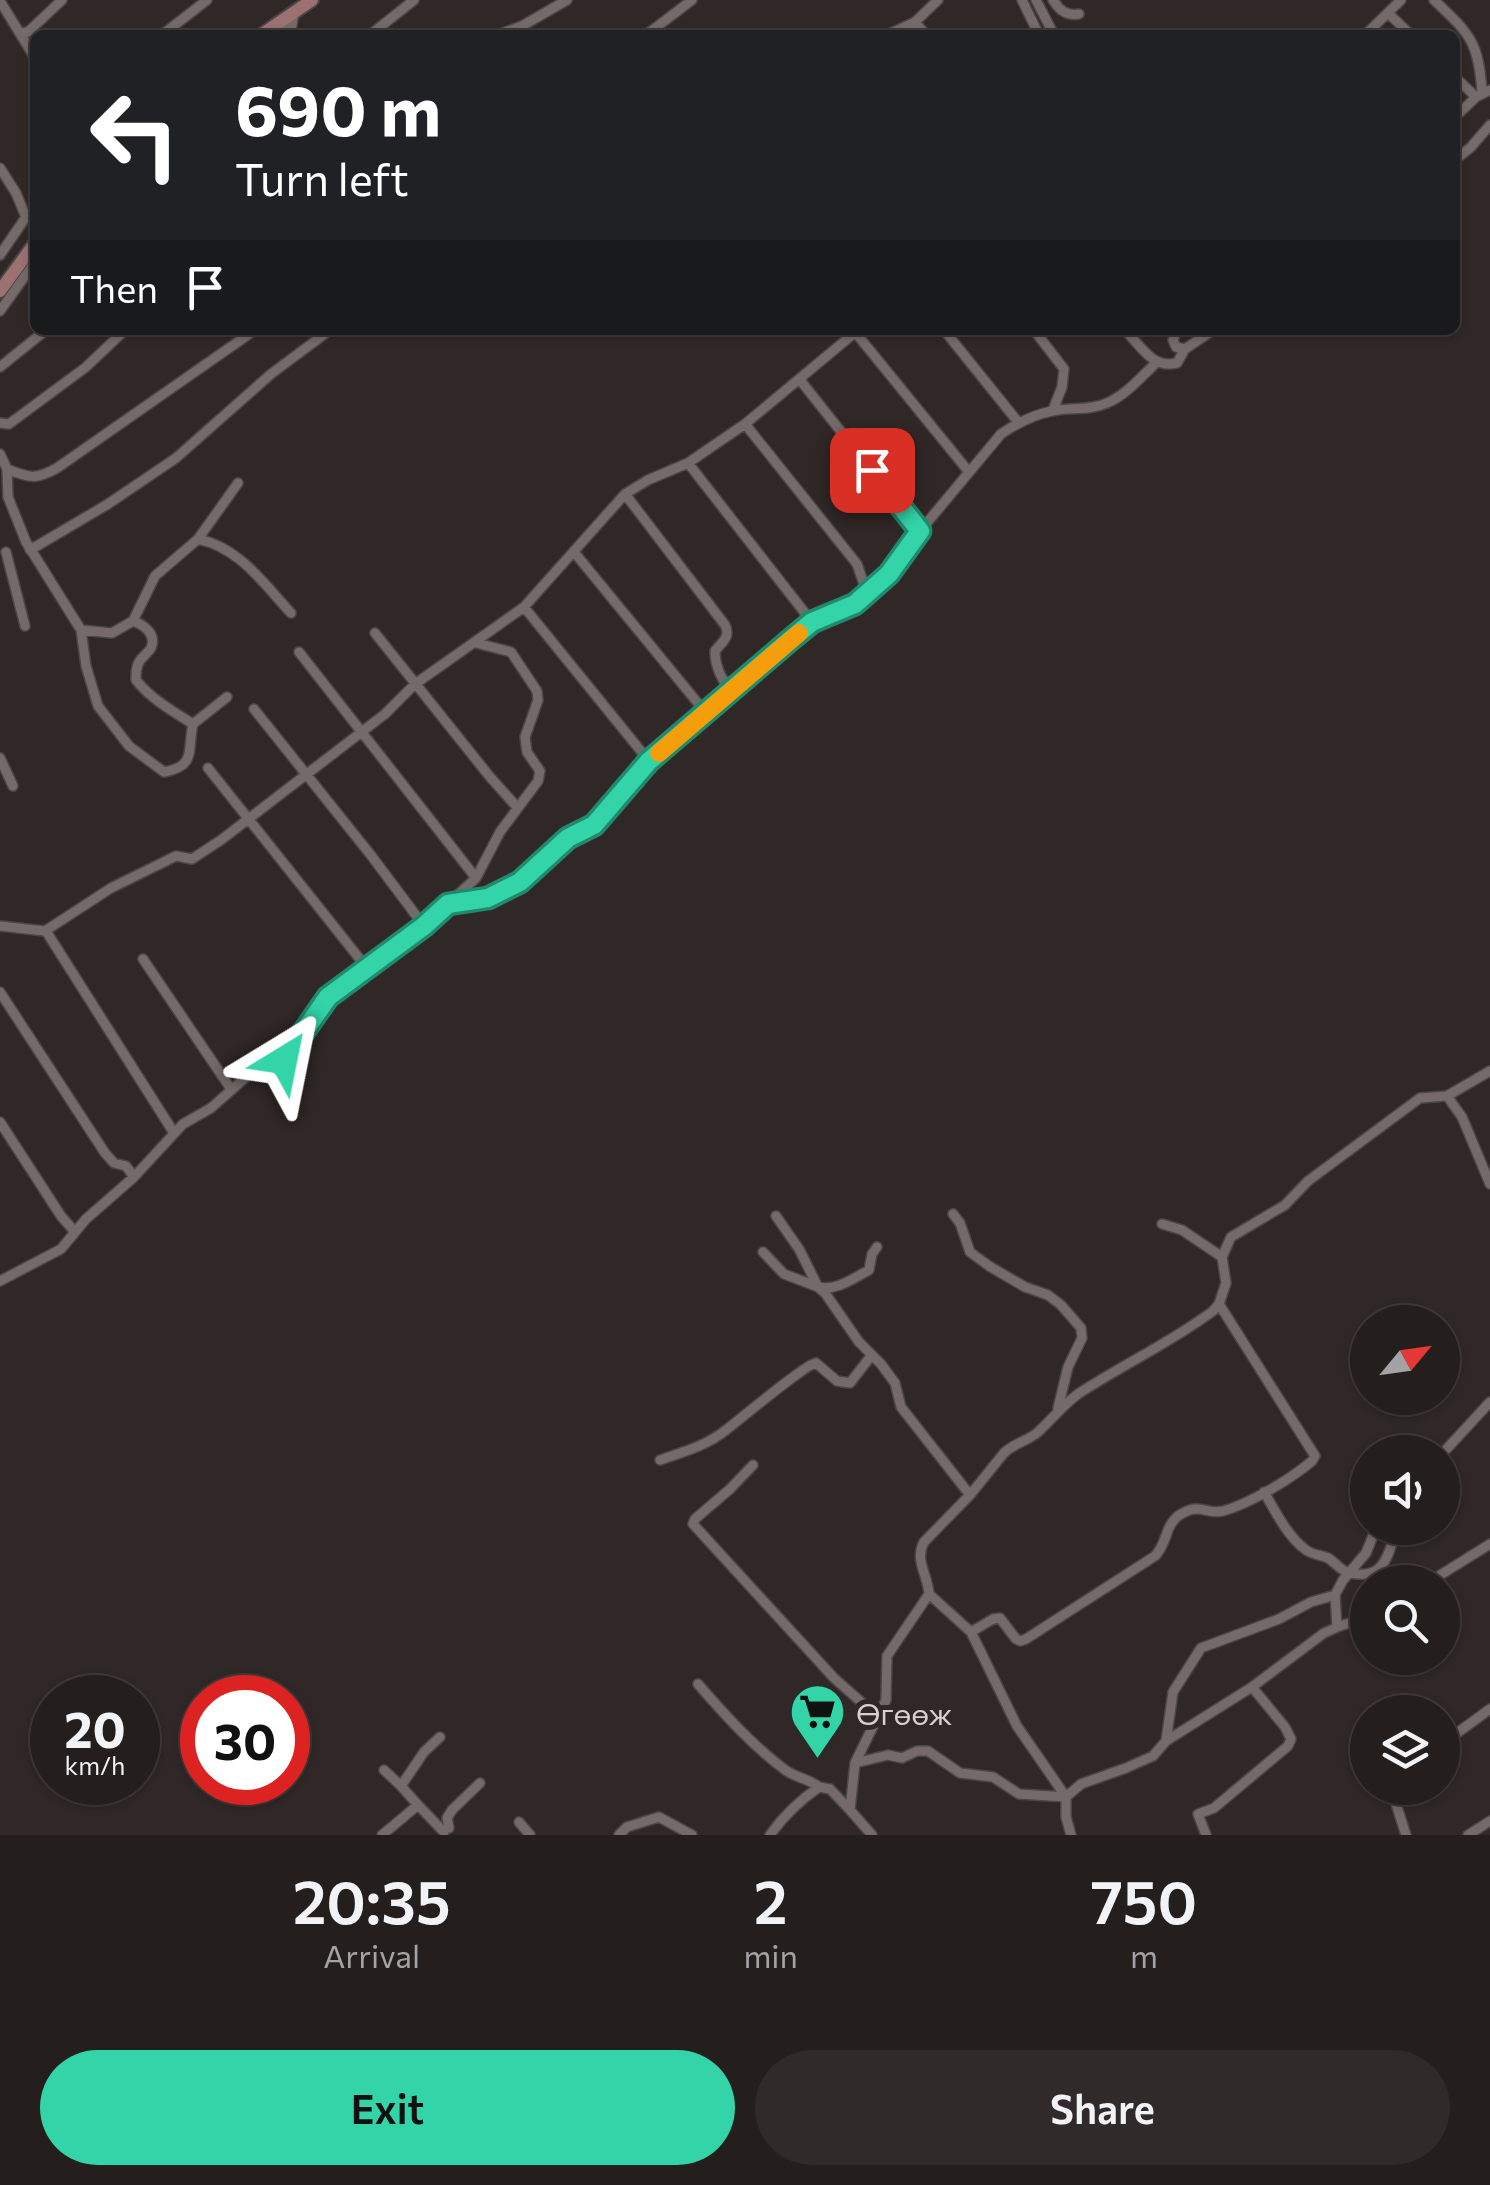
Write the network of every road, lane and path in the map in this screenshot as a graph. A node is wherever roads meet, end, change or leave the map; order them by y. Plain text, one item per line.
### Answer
1 (62, 0) edge
2 (207, 0) edge
3 (312, 0) edge
4 (414, 0) edge
5 (566, 0) edge
6 (692, 0) edge
7 (938, 0) edge
8 (1022, 0) edge
9 (1036, 0) edge
10 (1053, 0) edge
11 (1401, 0) edge
12 (1434, 0) edge
13 (0, 1) edge
14 (294, 11) junction
15 (1388, 13) junction
16 (1080, 14) dead end
17 (916, 22) junction
18 (30, 30) edge
19 (30, 30) edge
20 (168, 30) edge
21 (268, 30) edge
22 (287, 30) edge
23 (376, 30) edge
24 (510, 30) edge
25 (653, 30) edge
26 (898, 30) edge
27 (911, 30) edge
28 (922, 30) edge
29 (1037, 30) edge
30 (1051, 30) edge
31 (1370, 30) edge
32 (1406, 30) edge
33 (20, 34) junction
34 (30, 50) edge
35 (1460, 81) edge
36 (1482, 94) edge
37 (1460, 113) edge
38 (1490, 125) edge
39 (1460, 156) edge
40 (0, 168) edge
41 (30, 214) edge
42 (26, 218) junction
43 (30, 252) edge
44 (0, 255) edge
45 (30, 266) edge
46 (18, 275) junction
47 (0, 291) edge
48 (0, 311) edge
49 (40, 335) edge
50 (120, 335) edge
51 (248, 335) edge
52 (323, 335) edge
53 (851, 335) edge
54 (859, 335) edge
55 (948, 335) edge
56 (1038, 335) edge
57 (1130, 335) edge
58 (1175, 335) edge
59 (1206, 335) edge
60 (1185, 350) junction
61 (1156, 363) junction
62 (0, 367) edge
63 (800, 380) junction
64 (1053, 410) junction
65 (1018, 422) junction
66 (0, 423) edge
67 (745, 424) junction
68 (0, 454) edge
69 (688, 463) junction
70 (7, 468) junction
71 (969, 472) junction
72 (238, 483) dead end
73 (625, 494) junction
74 (920, 531) junction
75 (198, 539) junction
76 (28, 546) junction
77 (574, 552) junction
78 (3, 553) edge
79 (867, 593) junction
80 (524, 608) junction
81 (292, 613) dead end
82 (134, 620) junction
83 (812, 622) junction
84 (25, 626) dead end
85 (81, 630) junction
86 (375, 633) dead end
87 (476, 643) junction
88 (299, 652) dead end
89 (414, 684) junction
90 (731, 692) junction
91 (227, 697) dead end
92 (254, 709) dead end
93 (706, 713) junction
94 (193, 724) junction
95 (362, 732) junction
96 (0, 758) edge
97 (649, 761) junction
98 (208, 768) dead end
99 (306, 775) junction
100 (13, 786) dead end
101 (517, 807) junction
102 (250, 818) junction
103 (476, 878) junction
104 (448, 904) junction
105 (0, 926) edge
106 (424, 926) junction
107 (46, 931) junction
108 (143, 958) dead end
109 (367, 968) junction
110 (0, 992) edge
111 (1490, 1071) edge
112 (231, 1089) junction
113 (1447, 1096) junction
114 (0, 1122) edge
115 (174, 1133) junction
116 (134, 1178) junction
117 (1490, 1184) edge
118 (953, 1214) dead end
119 (776, 1216) dead end
120 (1162, 1224) dead end
121 (76, 1232) junction
122 (877, 1247) dead end
123 (763, 1252) dead end
124 (1222, 1257) junction
125 (0, 1281) edge
126 (818, 1287) junction
127 (1219, 1304) junction
128 (871, 1356) junction
129 (1490, 1402) edge
130 (1058, 1411) junction
131 (1459, 1435) edge
132 (660, 1460) dead end
133 (753, 1465) dead end
134 (1264, 1492) junction
135 (970, 1495) junction
136 (1490, 1544) edge
137 (1456, 1565) edge
138 (1350, 1572) joint
139 (929, 1594) junction
140 (1335, 1595) junction
141 (1350, 1623) edge
142 (1336, 1627) junction
143 (971, 1632) junction
144 (698, 1684) dead end
145 (1252, 1687) junction
146 (1490, 1710) edge
147 (877, 1716) junction
148 (1460, 1731) edge
149 (440, 1737) dead end
150 (1166, 1741) junction
151 (855, 1764) junction
152 (384, 1770) dead end
153 (480, 1784) dead end
154 (401, 1786) junction
155 (819, 1787) junction
156 (1066, 1797) junction
157 (418, 1805) junction
158 (1396, 1805) edge
159 (850, 1810) junction
160 (1490, 1821) edge
161 (519, 1822) dead end
162 (447, 1832) edge
163 (382, 1835) edge
164 (530, 1835) edge
165 (619, 1835) edge
166 (692, 1835) edge
167 (770, 1835) edge
168 (872, 1835) edge
169 (1071, 1835) edge
170 (1206, 1835) edge
171 (1406, 1835) edge
172 (1468, 1835) edge

1 - 19 street
2 - 20 street
3 - 14 main road
4 - 23 street
5 - 24 street
6 - 25 street
7 - 17 street
8 - 29 street
9 - 30 street
10 - 16 street
11 - 15 street
12 - 36 street
13 - 33 street
14 - 21 main road
14 - 22 street
15 - 31 street
15 - 32 street
17 - 26 street
17 - 27 street
17 - 28 street
18 - 33 street
33 - 34 street
35 - 36 street
36 - 37 street
38 - 39 street
40 - 42 street
41 - 42 street
42 - 44 street
43 - 46 main road
45 - 46 street
46 - 47 main road
46 - 48 street
49 - 62 street
50 - 66 street
51 - 70 street
52 - 76 street
53 - 63 street
54 - 71 street
55 - 65 street
56 - 64 street
57 - 61 street
58 - 60 street
59 - 60 street
60 - 61 street
61 - 64 street
63 - 67 street
63 - 74 street
64 - 65 street
65 - 71 street
67 - 69 street
67 - 79 street
68 - 70 street
69 - 73 street
69 - 83 street
70 - 76 street
71 - 74 street
72 - 75 street
73 - 77 street
73 - 90 street
74 - 79 street
75 - 81 street
75 - 82 street
76 - 78 street
76 - 85 street
77 - 80 street
77 - 93 street
78 - 84 street
79 - 83 street
80 - 87 street
80 - 97 street
82 - 85 street
82 - 94 street
83 - 90 street
85 - 94 street
86 - 89 street
87 - 89 street
87 - 101 street
88 - 95 street
89 - 95 street
89 - 101 street
90 - 93 street
91 - 94 street
92 - 99 street
93 - 97 street
95 - 99 street
95 - 103 street
96 - 100 street
97 - 104 street
98 - 102 street
99 - 102 street
99 - 106 street
101 - 103 street
102 - 107 street
102 - 109 street
103 - 104 street
104 - 106 street
105 - 107 street
106 - 109 street
107 - 115 street
108 - 112 street
109 - 112 street
110 - 116 street
111 - 113 street
112 - 115 street
113 - 117 street
113 - 124 street
114 - 121 street
115 - 116 street
116 - 121 street
118 - 130 street
119 - 126 street
120 - 124 street
121 - 125 street
122 - 126 street
123 - 126 street
124 - 127 street
126 - 128 street
127 - 130 street
127 - 134 street
128 - 132 street
128 - 135 street
129 - 131 street
130 - 135 street
133 - 147 street
134 - 138 street
134 - 143 street
135 - 139 street
136 - 137 street
138 - 140 street
139 - 143 street
139 - 147 street
140 - 142 street
140 - 150 street
141 - 142 street
142 - 145 street
143 - 156 street
144 - 155 street
145 - 150 street
145 - 170 street
146 - 148 street
147 - 151 street
149 - 154 street
150 - 156 street
151 - 156 street
151 - 159 street
152 - 154 street
153 - 162 street
154 - 157 street
155 - 159 street
155 - 167 street
156 - 169 street
157 - 162 street
157 - 163 street
158 - 171 street
159 - 168 street
160 - 172 street
161 - 164 street
165 - 166 street

